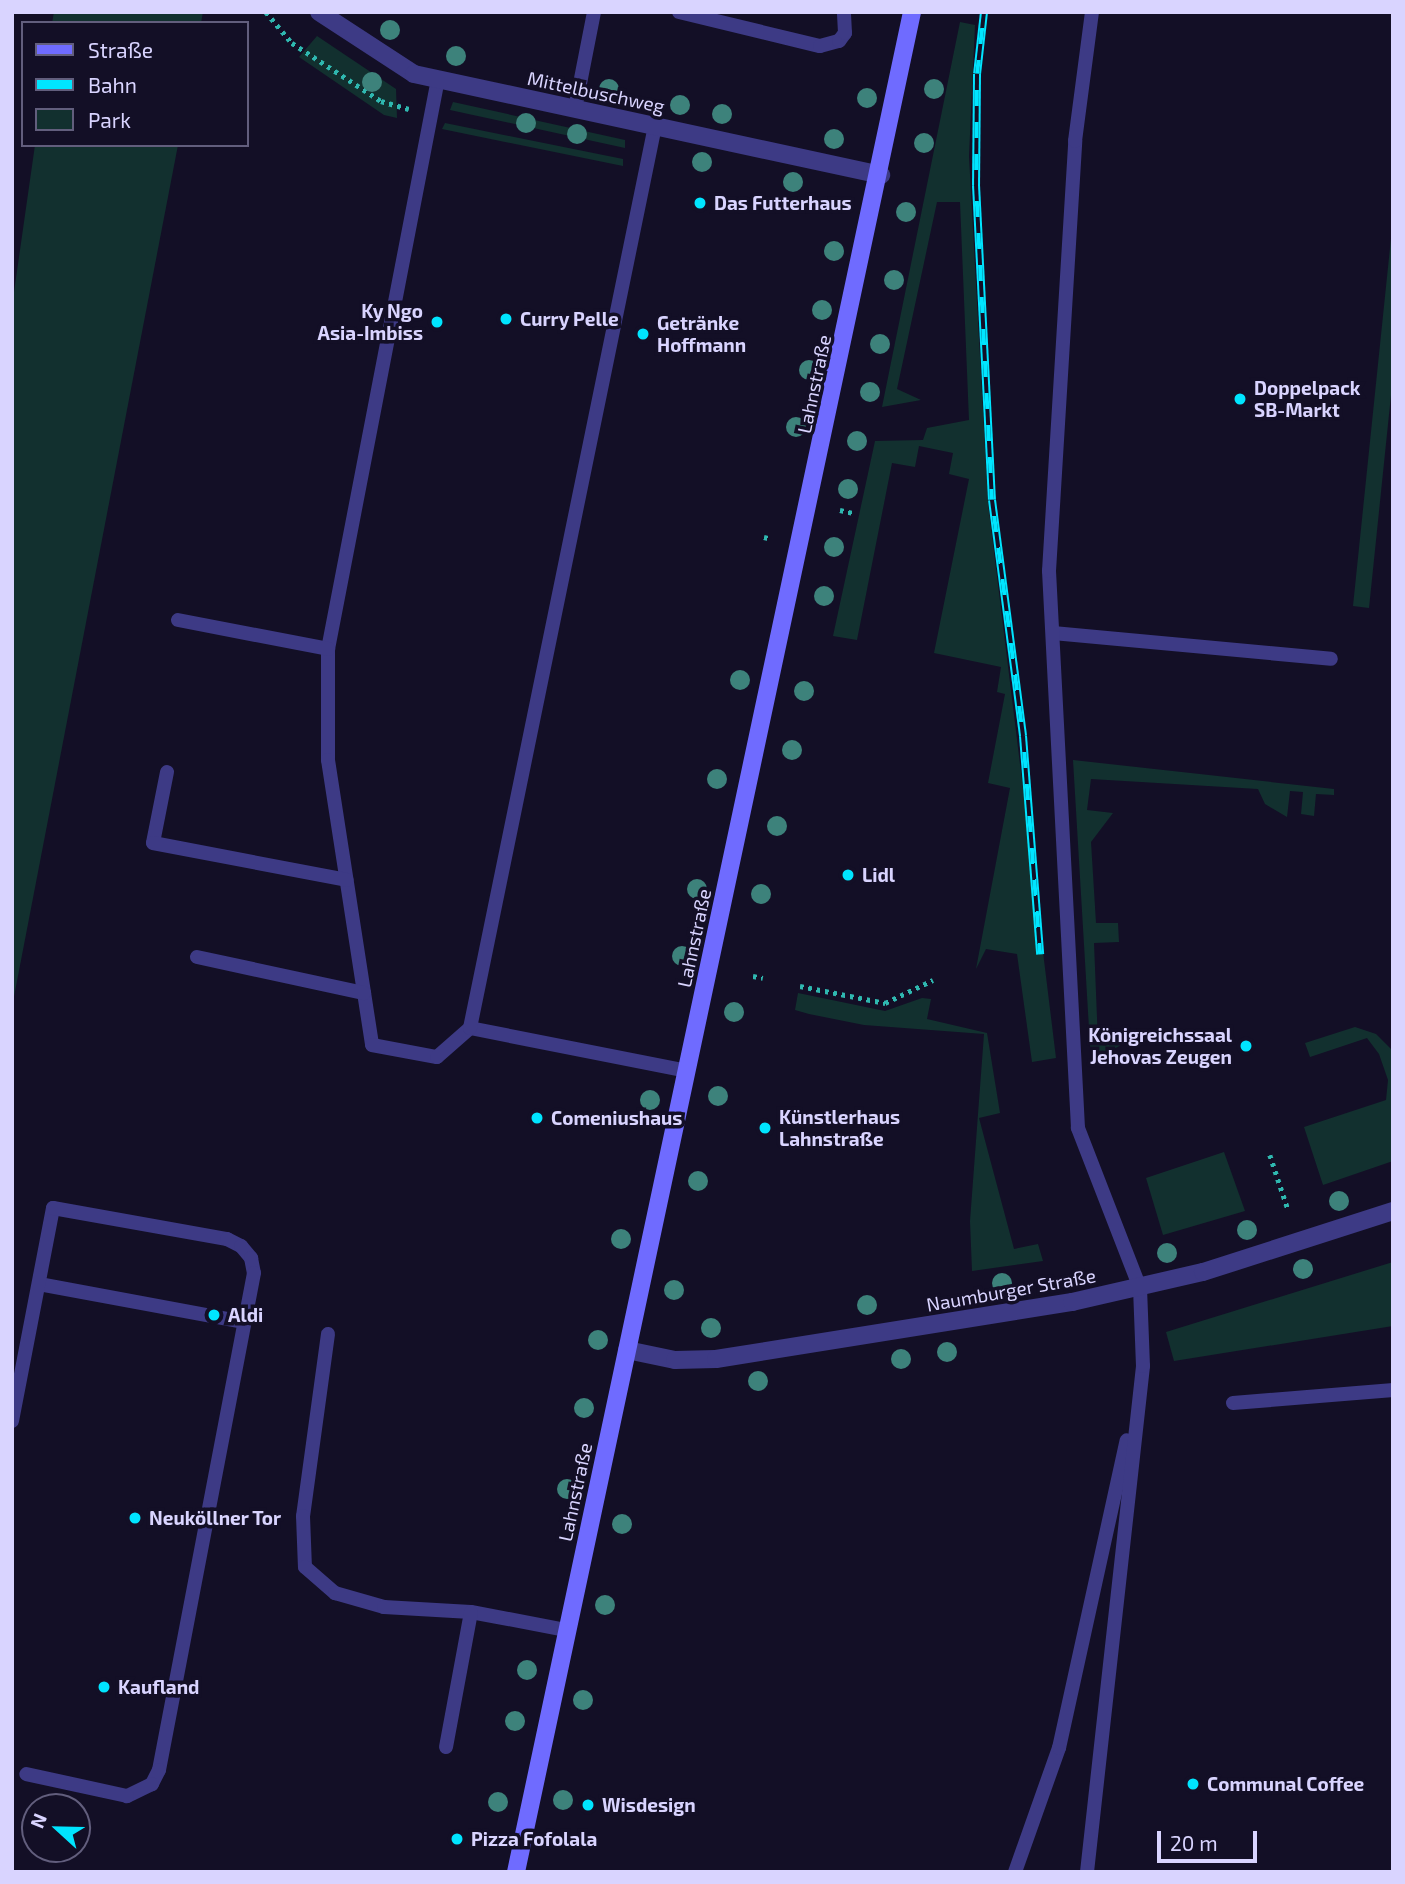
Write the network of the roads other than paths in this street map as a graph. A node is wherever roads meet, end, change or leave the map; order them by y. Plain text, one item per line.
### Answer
1 (319, 12) edge
2 (594, 12) edge
3 (679, 12) edge
4 (844, 12) edge
5 (912, 12) edge
6 (1092, 12) edge
7 (438, 79) junction
8 (575, 109) junction
9 (655, 126) junction
10 (881, 175) junction
11 (178, 620) dead end
12 (1053, 633) junction
13 (328, 649) junction
14 (1331, 659) dead end
15 (167, 772) dead end
16 (346, 880) junction
17 (197, 957) dead end
18 (364, 993) junction
19 (470, 1028) junction
20 (687, 1071) junction
21 (1393, 1211) edge
22 (39, 1284) junction
23 (1140, 1288) junction
24 (245, 1322) junction
25 (328, 1334) dead end
26 (627, 1350) junction
27 (1143, 1366) junction
28 (1393, 1390) edge
29 (1233, 1403) dead end
30 (12, 1421) edge
31 (471, 1612) junction
32 (566, 1630) junction
33 (446, 1747) dead end
34 (26, 1774) dead end
35 (516, 1872) edge
36 (1016, 1872) edge
37 (1087, 1872) edge

1 - 7 street, Mittelbuschweg
2 - 8 lane
3 - 4 lane
5 - 10 street, Lahnstraße
6 - 12 lane
7 - 8 street, Mittelbuschweg
7 - 13 lane
8 - 9 street, Mittelbuschweg
9 - 10 street, Mittelbuschweg
9 - 19 lane
10 - 20 street, Lahnstraße
11 - 13 lane
12 - 14 lane
12 - 23 lane
13 - 16 lane
15 - 16 lane
16 - 18 lane
17 - 18 lane
18 - 19 lane
19 - 20 lane
20 - 26 street, Lahnstraße
21 - 23 street, Naumburger Straße
22 - 24 lane
22 - 24 lane
22 - 30 lane
23 - 26 street, Naumburger Straße
23 - 27 lane
24 - 34 lane
25 - 31 lane
26 - 32 street, Lahnstraße
27 - 36 lane
27 - 37 lane
28 - 29 lane
31 - 32 lane
31 - 33 lane
32 - 35 street, Lahnstraße

